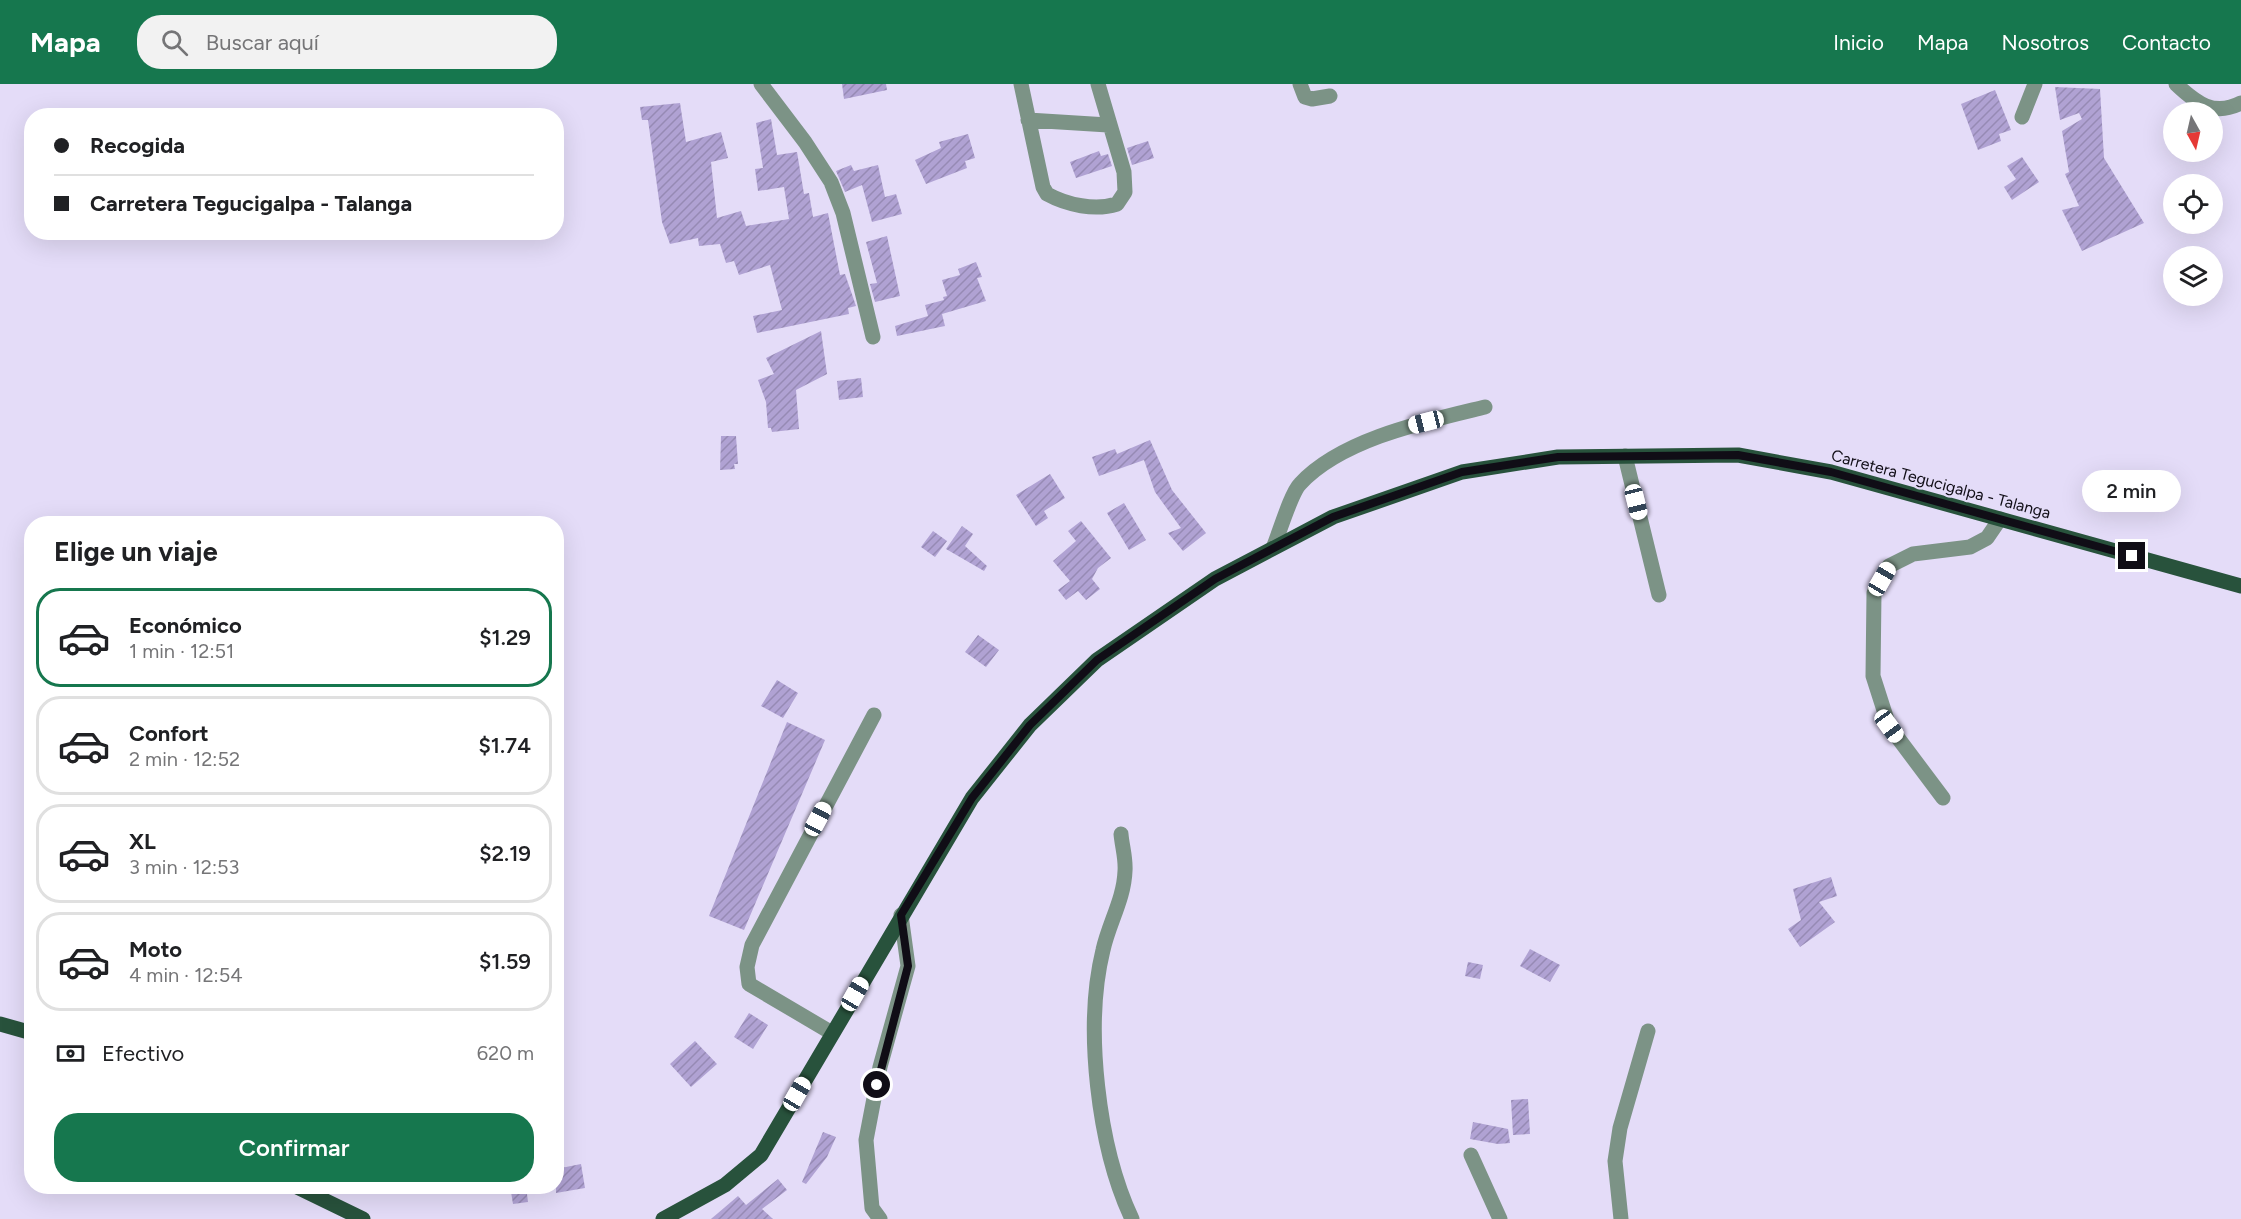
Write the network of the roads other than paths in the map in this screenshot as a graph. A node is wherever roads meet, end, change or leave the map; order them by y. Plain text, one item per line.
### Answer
1 (761, 84) edge
2 (1021, 84) edge
3 (1098, 84) edge
4 (1300, 84) edge
5 (2035, 84) edge
6 (2176, 84) edge
7 (1330, 96) dead end
8 (2241, 103) edge
9 (2022, 117) dead end
10 (1028, 120) junction
11 (1108, 125) junction
12 (873, 337) dead end
13 (1485, 407) dead end
14 (1625, 456) junction
15 (2001, 519) junction
16 (1273, 548) junction
17 (2241, 586) edge
18 (1659, 595) dead end
19 (874, 715) dead end
20 (1943, 798) dead end
21 (1120, 834) dead end
22 (901, 915) junction
23 (0, 1024) edge
24 (24, 1031) edge
25 (1648, 1031) dead end
26 (832, 1033) junction
27 (1471, 1155) dead end
28 (319, 1194) edge
29 (363, 1219) edge
30 (663, 1219) edge
31 (880, 1219) edge
32 (1132, 1219) edge
33 (1500, 1219) edge
34 (1621, 1219) edge

1 - 12 street
2 - 10 street
3 - 11 street
4 - 7 street
5 - 9 street
6 - 8 street
10 - 11 street
10 - 11 street
13 - 16 street
14 - 15 main road, Carretera Tegucigalpa - Talanga
14 - 16 main road, Carretera Tegucigalpa - Talanga
14 - 18 street
15 - 17 main road, Carretera Tegucigalpa - Talanga
15 - 20 street
16 - 22 main road, Carretera Tegucigalpa - Talanga
19 - 26 street
21 - 32 street
22 - 26 main road, Carretera Tegucigalpa - Talanga
22 - 31 street
23 - 24 main road
25 - 34 street
26 - 30 main road, Carretera Tegucigalpa - Talanga
27 - 33 street
28 - 29 main road

